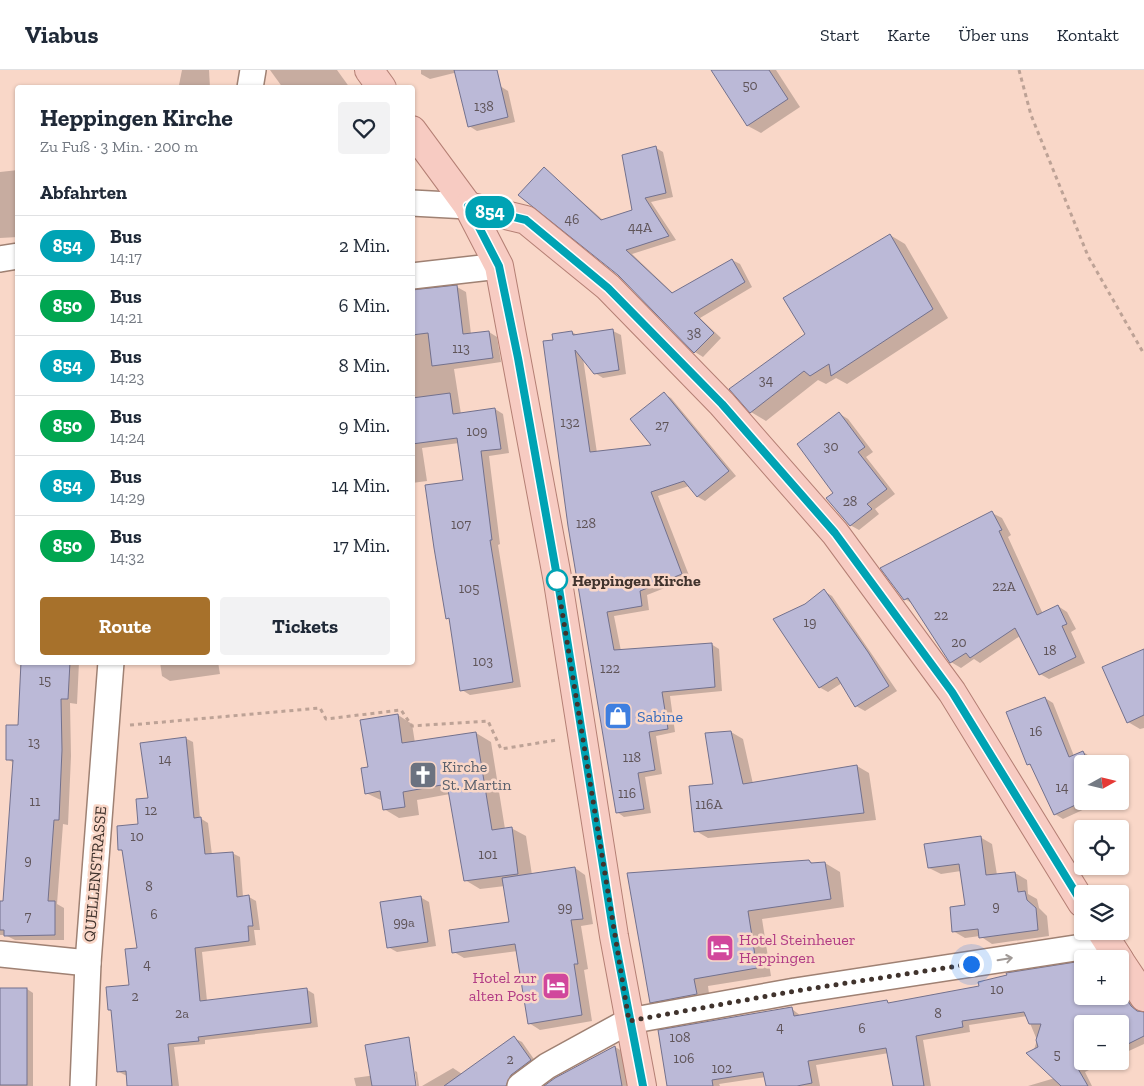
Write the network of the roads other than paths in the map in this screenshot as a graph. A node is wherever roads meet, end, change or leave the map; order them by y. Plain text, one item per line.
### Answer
1 (252, 70) edge
2 (369, 70) edge
3 (250, 85) edge
4 (380, 85) edge
5 (415, 134) edge
6 (415, 203) edge
7 (468, 206) junction
8 (15, 256) edge
9 (0, 259) edge
10 (499, 266) junction
11 (415, 276) edge
12 (111, 665) edge
13 (1074, 890) edge
14 (1112, 949) edge
15 (0, 954) edge
16 (88, 962) junction
17 (1144, 998) edge
18 (629, 1021) junction
19 (83, 1086) edge
20 (520, 1086) edge
21 (642, 1086) edge

1 - 3 street
2 - 4 main road
5 - 7 main road
6 - 7 street
7 - 10 main road
7 - 13 main road
8 - 9 street
10 - 11 street
10 - 18 main road
12 - 16 street, QUELLENSTRASSE
14 - 17 main road
18 -> 14 street
15 - 16 street
16 - 19 street, QUELLENSTRASSE
18 - 20 street
18 - 21 main road

